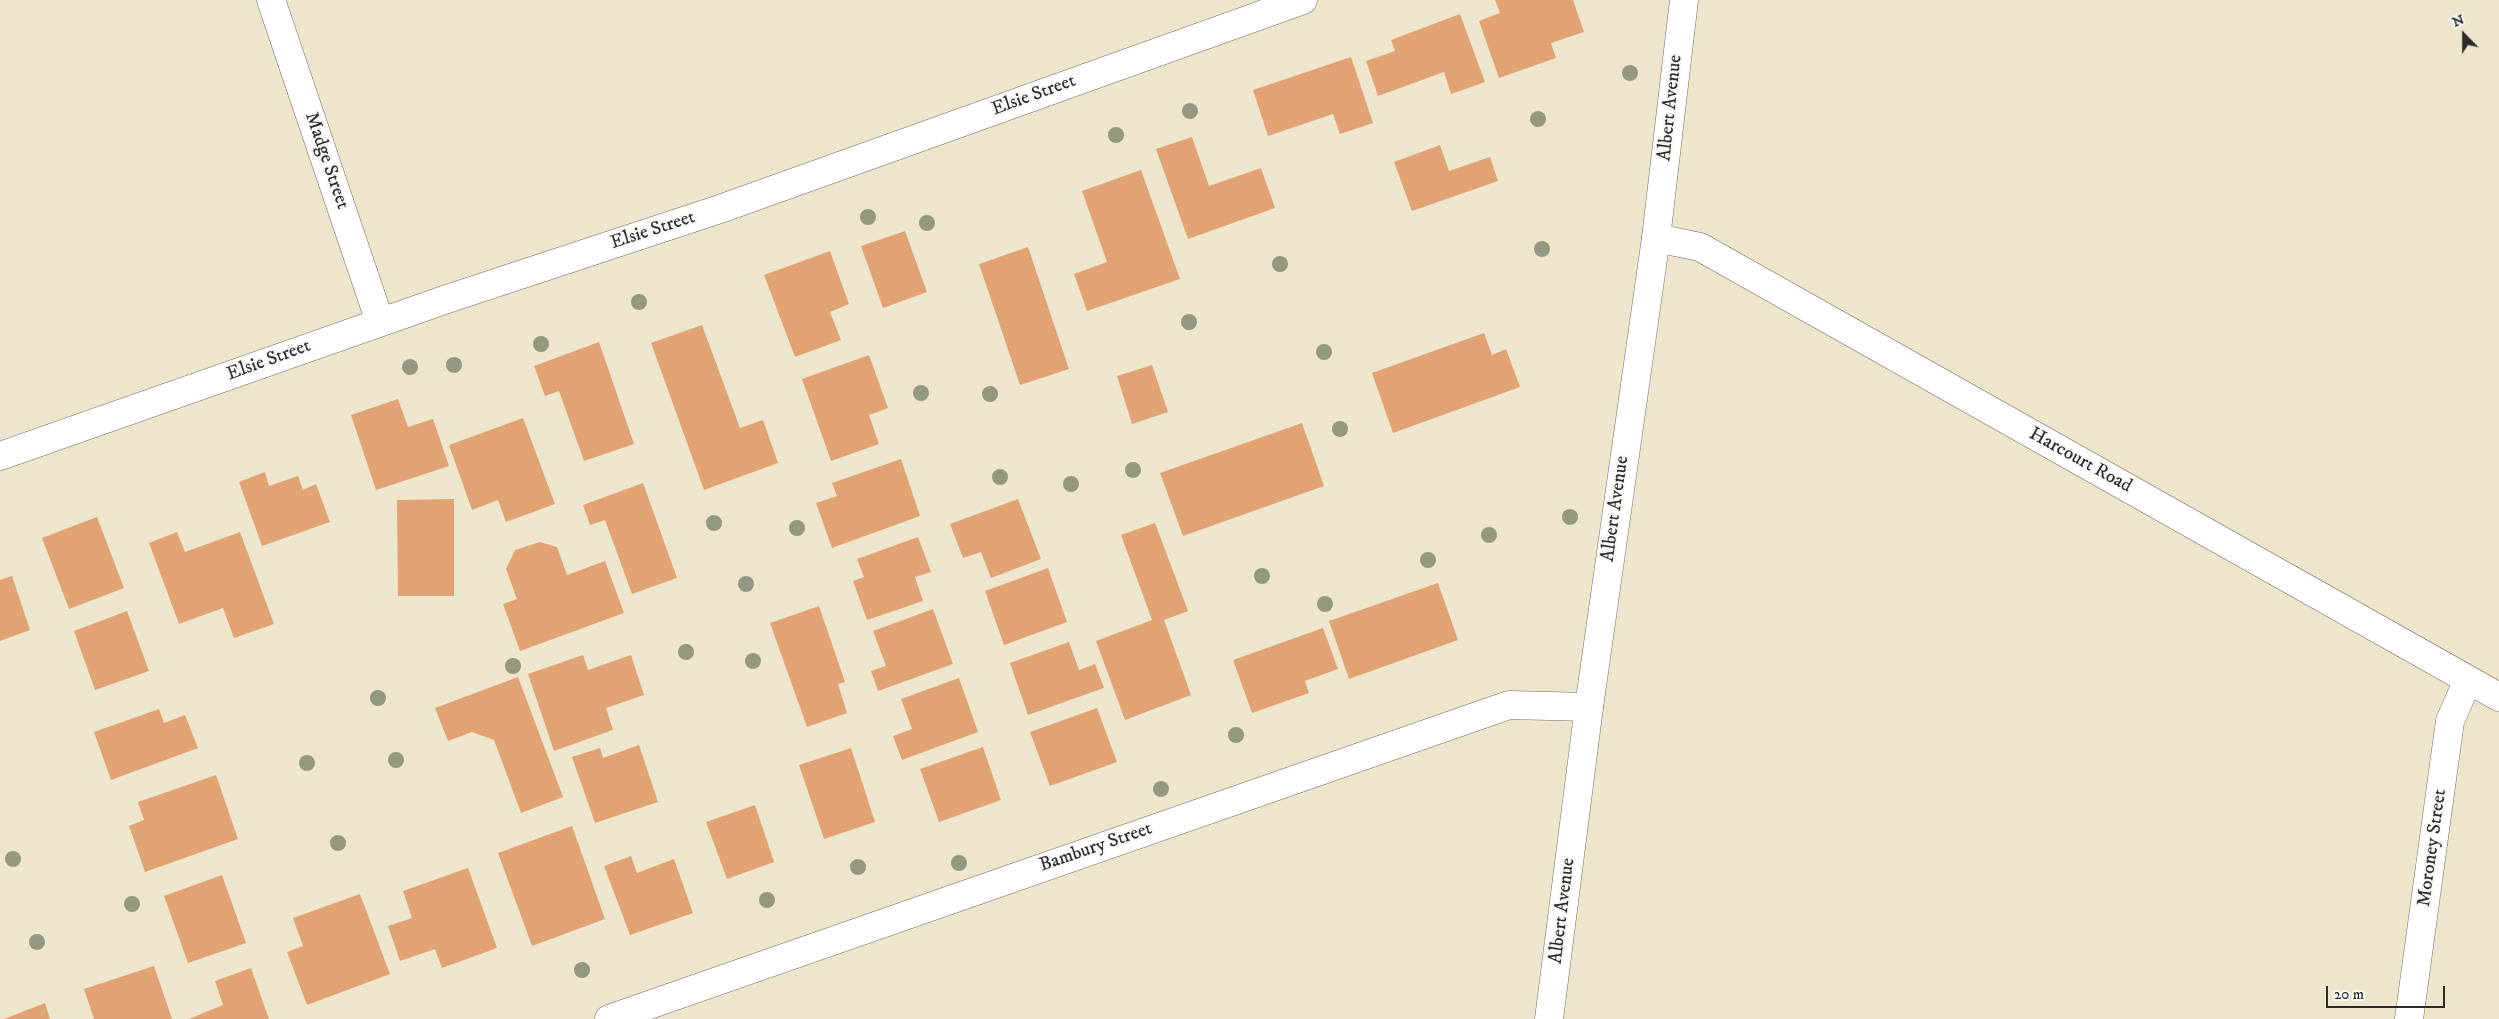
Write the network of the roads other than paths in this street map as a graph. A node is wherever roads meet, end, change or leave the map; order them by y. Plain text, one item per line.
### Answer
1 (271, 0) edge
2 (1303, 0) edge
3 (1684, 0) edge
4 (1656, 238) junction
5 (380, 322) junction
6 (0, 456) edge
7 (2468, 680) junction
8 (2499, 697) edge
9 (1589, 707) junction
10 (609, 1019) edge
11 (1549, 1019) edge
12 (2409, 1019) edge

1 - 5 street, Madge Street
2 - 5 street, Elsie Street
3 - 4 street, Albert Avenue
4 - 7 street, Harcourt Road
4 - 9 street, Albert Avenue
5 - 6 street, Elsie Street
7 - 8 street, Harcourt Road
7 - 12 street, Moroney Street
9 - 10 street, Bambury Street
9 - 11 street, Albert Avenue

